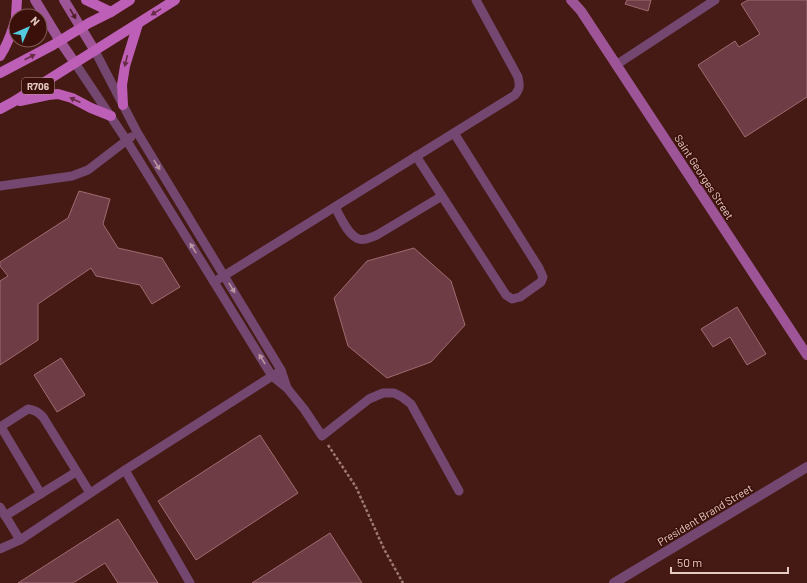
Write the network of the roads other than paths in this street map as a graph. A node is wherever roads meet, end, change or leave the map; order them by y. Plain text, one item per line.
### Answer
1 (35, 0) edge
2 (64, 0) edge
3 (86, 0) edge
4 (130, 0) edge
5 (175, 0) edge
6 (476, 0) edge
7 (571, 0) edge
8 (577, 0) edge
9 (715, 0) edge
10 (581, 11) junction
11 (110, 12) junction
12 (138, 24) junction
13 (82, 28) junction
14 (60, 41) junction
15 (8, 42) edge
16 (95, 51) junction
17 (0, 56) edge
18 (75, 63) junction
19 (616, 65) junction
20 (0, 73) edge
21 (13, 102) junction
22 (123, 105) junction
23 (0, 109) edge
24 (111, 116) junction
25 (137, 132) junction
26 (454, 133) junction
27 (127, 141) junction
28 (416, 156) junction
29 (0, 186) edge
30 (442, 196) junction
31 (335, 207) junction
32 (224, 276) junction
33 (214, 282) junction
34 (807, 355) edge
35 (281, 370) junction
36 (272, 376) junction
37 (287, 388) junction
38 (0, 427) edge
39 (807, 467) edge
40 (125, 470) junction
41 (76, 472) junction
42 (459, 491) dead end
43 (41, 494) junction
44 (90, 494) junction
45 (0, 507) edge
46 (5, 516) junction
47 (20, 540) junction
48 (0, 550) edge
49 (190, 583) edge
50 (614, 583) edge

1 - 14 street
2 -> 13 street
3 - 11 main road
4 - 11 main road, R706
5 -> 12 main road, R706
6 - 26 lane
7 - 10 street, Saint Georges Street
8 - 10 street, Saint Georges Street
9 - 19 lane
10 - 19 street, Saint Georges Street
11 - 13 main road, R706
12 - 16 main road, R706
12 -> 22 main road
13 - 14 main road, R706
13 - 16 street
14 - 18 street
20 -> 14 main road, R706
15 - 17 main road
16 - 18 main road, R706
16 - 22 lane
18 - 21 main road, R706
18 - 24 lane
19 - 34 street, Saint Georges Street
21 - 23 main road, R706
24 -> 21 main road
22 - 25 lane
24 - 27 lane
25 - 27 lane
25 -> 32 lane
26 - 28 lane
26 - 30 lane
27 - 29 lane
33 -> 27 lane
28 - 30 lane
28 - 31 lane
30 - 31 lane
31 - 32 lane
32 - 33 lane
32 -> 35 lane
36 -> 33 lane
35 - 36 lane
35 - 37 lane
36 - 37 lane
36 - 40 lane
37 - 42 lane
38 - 41 lane
38 - 43 lane
39 - 50 street, President Brand Street
40 - 44 lane
40 - 49 lane
41 - 43 lane
41 - 44 lane
43 - 46 lane
44 - 47 lane
45 - 46 lane
46 - 47 lane
47 - 48 lane

